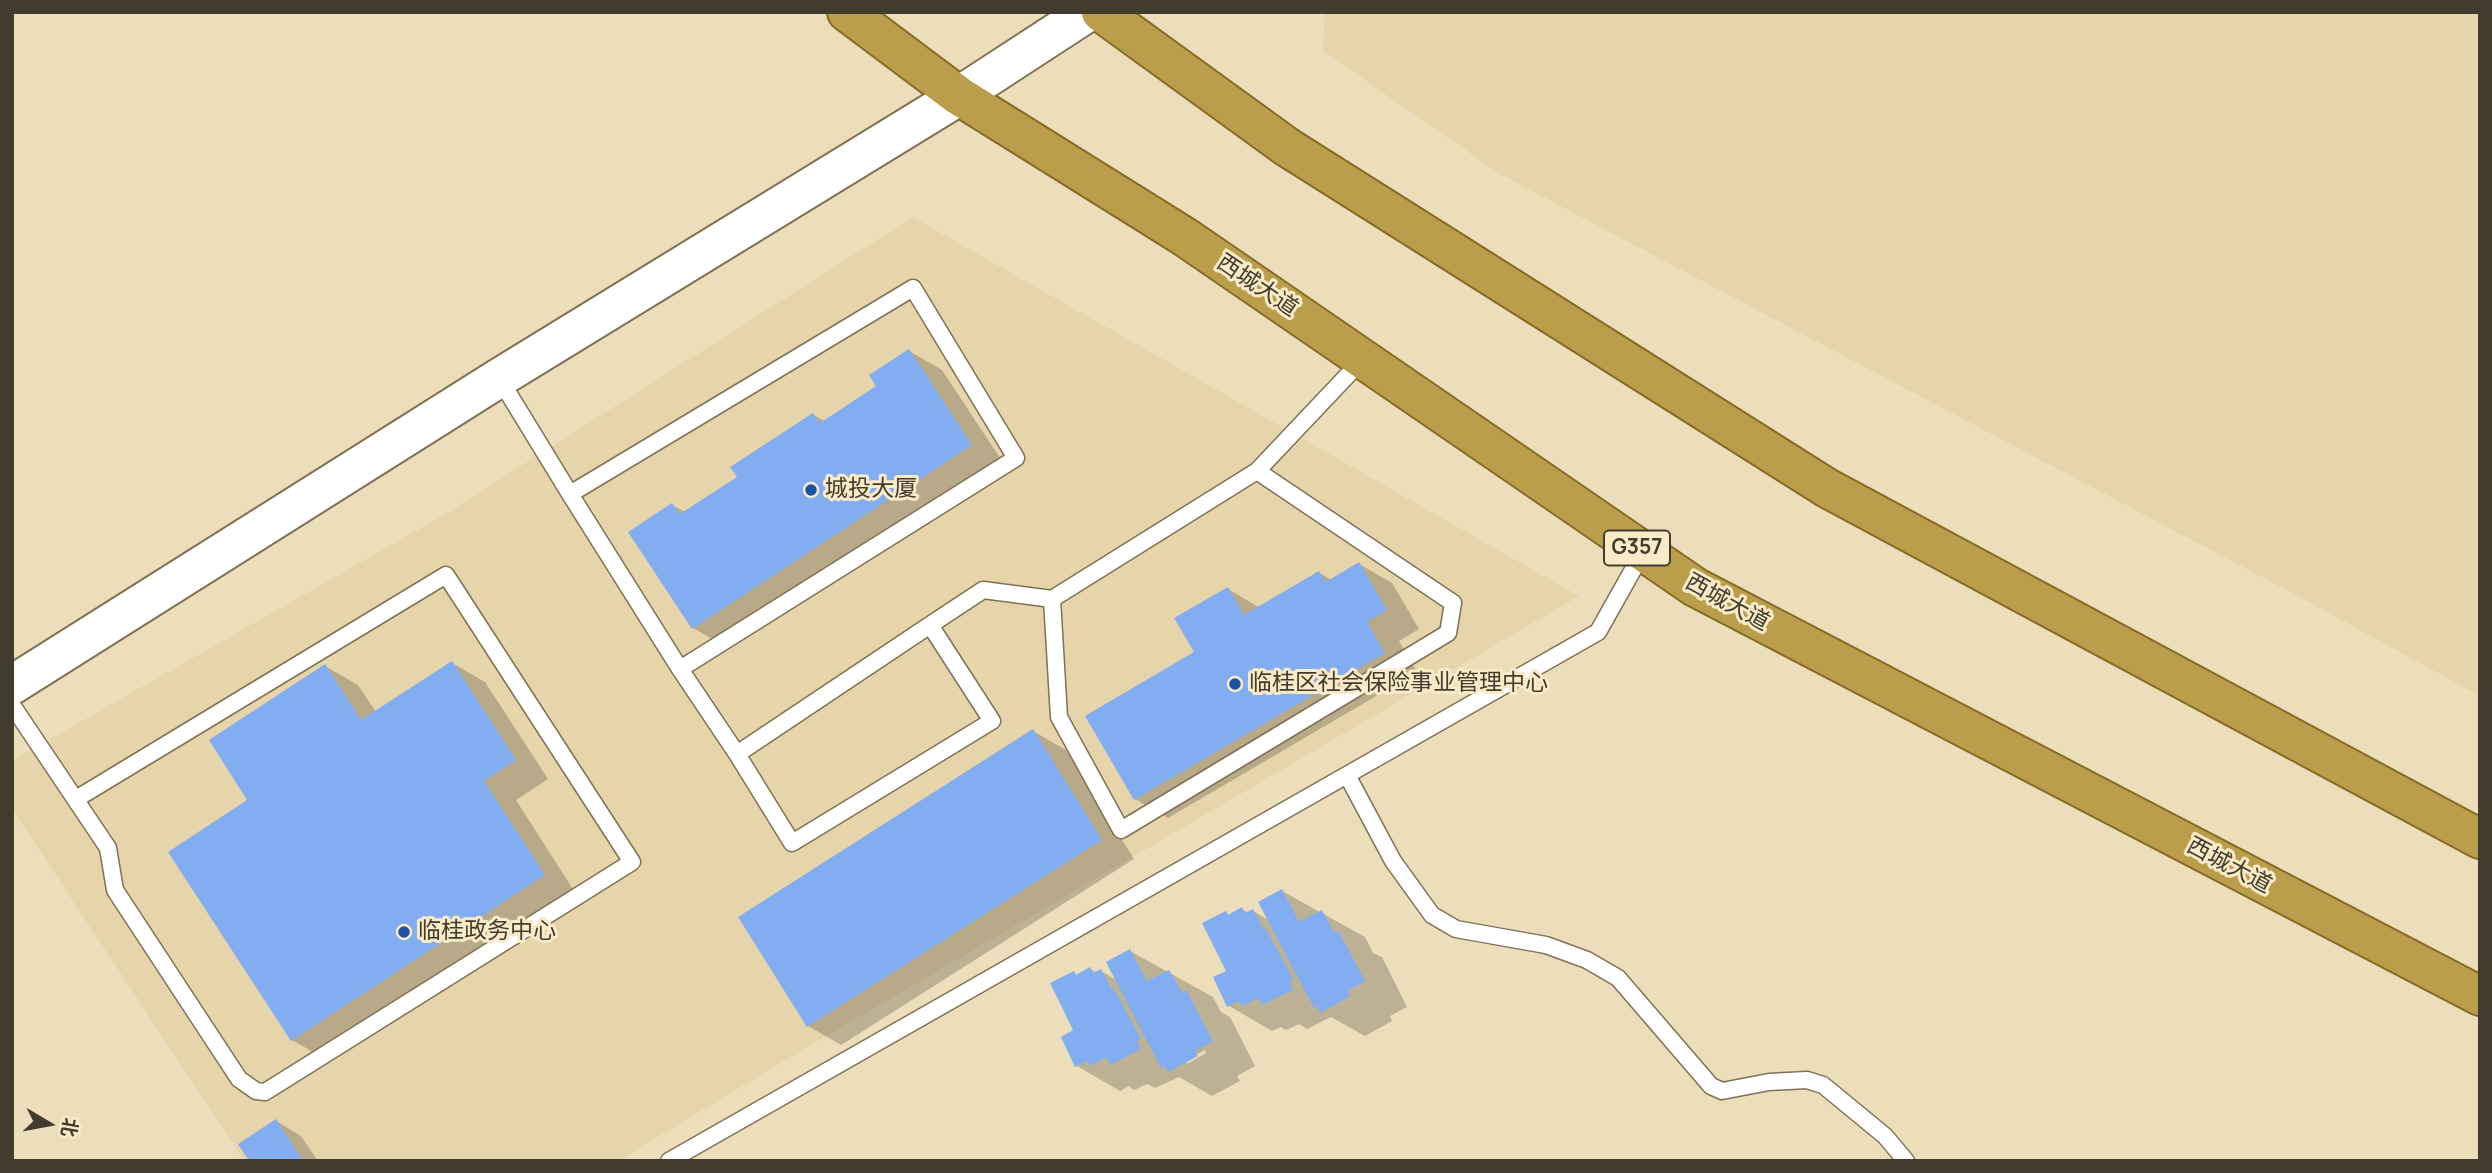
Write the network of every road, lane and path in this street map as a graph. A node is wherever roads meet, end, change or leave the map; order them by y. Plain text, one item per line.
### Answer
1 (848, 12) edge
2 (1088, 12) edge
3 (1101, 12) edge
4 (959, 96) junction
5 (1363, 359) junction
6 (499, 378) junction
7 (1257, 471) junction
8 (570, 494) junction
9 (1643, 552) junction
10 (1052, 599) junction
11 (930, 625) junction
12 (680, 669) junction
13 (12, 685) edge
14 (12, 705) edge
15 (737, 754) junction
16 (1347, 775) junction
17 (76, 799) junction
18 (2480, 838) edge
19 (2480, 996) edge
20 (668, 1161) edge
21 (1906, 1161) edge

1 - 4 highway, 西城大道 / G357
2 - 4 main road
3 - 18 highway
4 - 5 highway, 西城大道 / G357
4 - 6 main road
5 - 7 lane
5 - 9 highway, 西城大道 / G357
6 - 8 lane
6 - 13 main road
7 - 10 lane
7 - 10 lane
8 - 12 lane
8 - 12 lane
9 - 16 lane
9 - 19 highway, 西城大道 / G357
10 - 11 lane
11 - 15 lane
11 - 15 lane
12 - 15 lane
14 - 17 lane
16 - 20 lane
16 - 21 lane
17 - 17 lane

